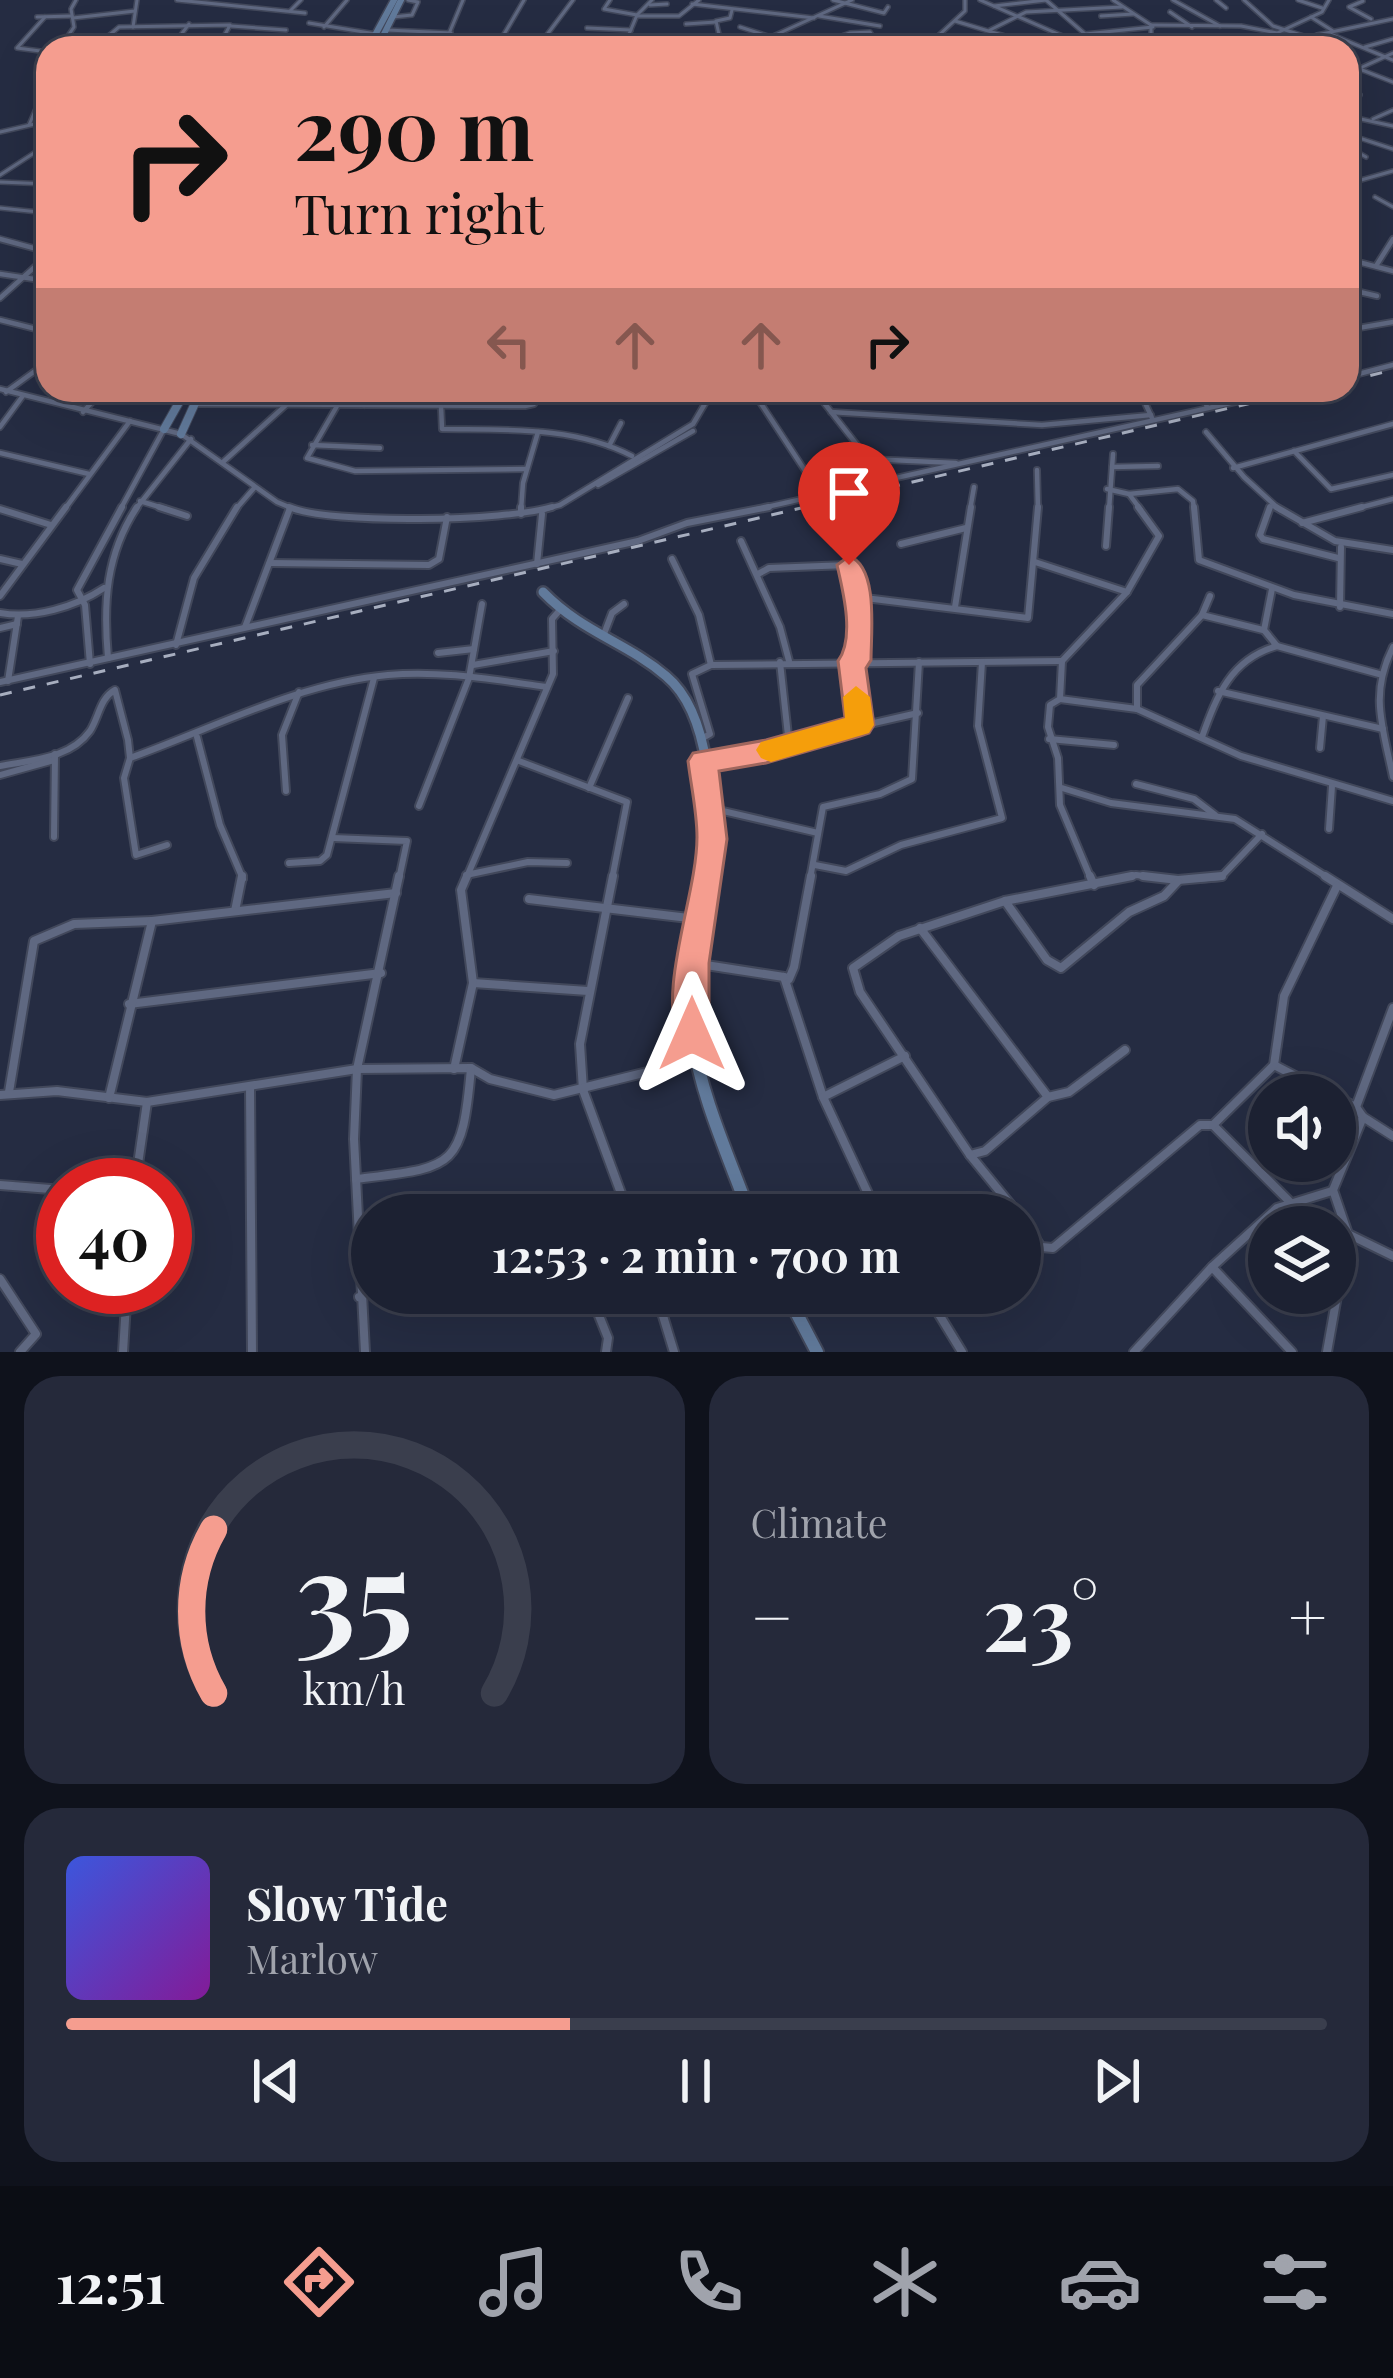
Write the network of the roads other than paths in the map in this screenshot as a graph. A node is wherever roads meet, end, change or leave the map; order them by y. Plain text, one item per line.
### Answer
1 (76, 0) edge
2 (137, 0) edge
3 (177, 0) edge
4 (255, 0) edge
5 (301, 0) edge
6 (347, 0) edge
7 (401, 0) edge
8 (463, 0) edge
9 (524, 0) edge
10 (573, 0) edge
11 (610, 0) edge
12 (652, 0) edge
13 (699, 0) edge
14 (750, 0) edge
15 (833, 0) edge
16 (965, 0) edge
17 (980, 0) edge
18 (1048, 0) edge
19 (1113, 0) edge
20 (1173, 0) edge
21 (1216, 0) edge
22 (1244, 0) edge
23 (1298, 0) edge
24 (1329, 0) edge
25 (1363, 1) edge
26 (214, 2) edge
27 (849, 2) edge
28 (668, 4) dead end
29 (692, 4) junction
30 (646, 5) junction
31 (992, 7) junction
32 (1122, 7) junction
33 (250, 8) junction
34 (888, 8) dead end
35 (1226, 8) dead end
36 (1322, 8) junction
37 (732, 9) junction
38 (744, 9) junction
39 (1059, 9) junction
40 (135, 11) junction
41 (290, 11) junction
42 (1170, 12) dead end
43 (305, 13) dead end
44 (1134, 14) junction
45 (637, 15) junction
46 (1014, 16) junction
47 (1101, 16) dead end
48 (37, 17) dead end
49 (45, 17) junction
50 (72, 17) junction
51 (393, 17) junction
52 (816, 17) junction
53 (1310, 17) junction
54 (1393, 19) edge
55 (955, 21) junction
56 (1374, 21) junction
57 (716, 22) junction
58 (309, 23) dead end
59 (189, 24) junction
60 (686, 24) dead end
61 (133, 26) junction
62 (231, 26) junction
63 (880, 26) dead end
64 (1152, 26) junction
65 (324, 27) junction
66 (740, 27) dead end
67 (587, 28) dead end
68 (1223, 28) junction
69 (1195, 29) junction
70 (286, 30) dead end
71 (387, 30) junction
72 (631, 30) junction
73 (990, 30) junction
74 (1284, 30) junction
75 (1334, 31) junction
76 (451, 33) junction
77 (1326, 33) junction
78 (376, 34) joint
79 (68, 36) edge
80 (107, 36) edge
81 (180, 36) edge
82 (225, 36) edge
83 (382, 36) edge
84 (449, 36) edge
85 (503, 36) edge
86 (546, 36) edge
87 (631, 36) edge
88 (720, 36) edge
89 (768, 36) edge
90 (778, 36) edge
91 (842, 36) edge
92 (872, 36) edge
93 (935, 36) edge
94 (1011, 36) edge
95 (1062, 36) edge
96 (1152, 36) edge
97 (1304, 36) edge
98 (1316, 36) edge
99 (1334, 36) edge
100 (1393, 39) edge
101 (1361, 47) joint
102 (36, 50) edge
103 (1381, 56) junction
104 (1393, 57) edge
105 (1359, 67) edge
106 (1359, 69) edge
107 (1393, 82) edge
108 (36, 108) edge
109 (1393, 110) edge
110 (1359, 119) edge
111 (1370, 121) junction
112 (36, 124) edge
113 (29, 125) junction
114 (1393, 126) edge
115 (18, 129) junction
116 (0, 132) edge
117 (1359, 138) edge
118 (0, 140) edge
119 (1393, 149) edge
120 (36, 152) edge
121 (1359, 153) edge
122 (1366, 157) dead end
123 (1393, 171) edge
124 (1384, 175) junction
125 (0, 178) edge
126 (1393, 179) edge
127 (1359, 181) edge
128 (36, 182) edge
129 (1375, 197) dead end
130 (1393, 207) edge
131 (0, 208) edge
132 (36, 212) edge
133 (0, 239) edge
134 (1393, 239) edge
135 (36, 250) edge
136 (1359, 262) edge
137 (36, 266) edge
138 (1376, 266) junction
139 (1393, 272) edge
140 (0, 274) edge
141 (23, 278) junction
142 (36, 280) edge
143 (1359, 292) edge
144 (1377, 296) dead end
145 (0, 298) edge
146 (0, 320) edge
147 (1393, 322) edge
148 (1359, 328) edge
149 (36, 329) edge
150 (1393, 365) edge
151 (36, 370) edge
152 (1359, 374) edge
153 (3, 391) edge
154 (22, 398) junction
155 (36, 401) edge
156 (39, 402) edge
157 (92, 402) edge
158 (179, 402) edge
159 (365, 402) edge
160 (535, 402) edge
161 (706, 402) edge
162 (765, 402) edge
163 (823, 402) edge
164 (1145, 402) edge
165 (1205, 402) edge
166 (1231, 402) edge
167 (196, 404) joint
168 (286, 404) junction
169 (364, 405) junction
170 (337, 406) junction
171 (441, 406) junction
172 (1207, 407) junction
173 (83, 412) junction
174 (831, 412) junction
175 (1153, 418) junction
176 (130, 421) junction
177 (621, 423) dead end
178 (1393, 424) edge
179 (0, 427) edge
180 (164, 428) junction
181 (693, 431) dead end
182 (538, 432) junction
183 (1206, 432) dead end
184 (186, 436) junction
185 (312, 445) junction
186 (609, 446) junction
187 (380, 448) dead end
188 (1293, 449) junction
189 (0, 453) edge
190 (1113, 454) dead end
191 (635, 457) junction
192 (223, 462) junction
193 (967, 463) junction
194 (1158, 466) dead end
195 (1112, 467) junction
196 (1233, 468) junction
197 (526, 469) junction
198 (1037, 470) dead end
199 (88, 474) junction
200 (1393, 476) edge
201 (598, 484) dead end
202 (255, 487) junction
203 (974, 487) dead end
204 (1107, 489) junction
205 (1129, 494) junction
206 (822, 497) junction
207 (1393, 500) edge
208 (140, 501) junction
209 (1270, 506) junction
210 (0, 508) edge
211 (290, 508) junction
212 (542, 513) junction
213 (854, 513) dead end
214 (520, 514) junction
215 (187, 516) dead end
216 (447, 517) junction
217 (1302, 523) junction
218 (51, 525) junction
219 (966, 528) junction
220 (741, 541) dead end
221 (901, 544) dead end
222 (1106, 546) dead end
223 (1341, 547) junction
224 (1393, 550) edge
225 (1338, 558) junction
226 (0, 559) edge
227 (672, 559) dead end
228 (1035, 562) junction
229 (270, 563) junction
230 (22, 564) junction
231 (537, 564) junction
232 (849, 565) junction
233 (758, 574) junction
234 (104, 588) junction
235 (1272, 589) junction
236 (543, 592) dead end
237 (1126, 592) junction
238 (0, 596) edge
239 (1210, 596) dead end
240 (857, 597) junction
241 (83, 602) junction
242 (482, 604) dead end
243 (624, 604) dead end
244 (955, 607) junction
245 (1340, 607) junction
246 (560, 610) junction
247 (86, 612) junction
248 (105, 612) junction
249 (0, 613) edge
250 (1393, 614) edge
251 (1202, 615) junction
252 (18, 620) junction
253 (245, 627) junction
254 (0, 628) edge
255 (1264, 630) junction
256 (603, 638) junction
257 (176, 645) junction
258 (1277, 646) junction
259 (1393, 647) edge
260 (474, 649) junction
261 (554, 651) junction
262 (438, 653) dead end
263 (108, 658) junction
264 (855, 660) junction
265 (1390, 661) edge
266 (785, 662) junction
267 (919, 662) junction
268 (982, 662) junction
269 (1062, 662) junction
270 (90, 664) junction
271 (473, 665) junction
272 (711, 665) junction
273 (1379, 674) junction
274 (374, 676) junction
275 (469, 678) junction
276 (4, 682) edge
277 (547, 687) junction
278 (1218, 691) junction
279 (299, 692) junction
280 (628, 698) dead end
281 (1060, 699) junction
282 (1137, 709) junction
283 (1380, 712) junction
284 (918, 713) junction
285 (1393, 714) edge
286 (1323, 716) junction
287 (860, 725) junction
288 (1383, 729) junction
289 (196, 736) junction
290 (1202, 737) junction
291 (701, 739) junction
292 (1049, 739) junction
293 (789, 745) junction
294 (1114, 745) dead end
295 (1320, 748) dead end
296 (54, 758) junction
297 (130, 758) junction
298 (519, 761) junction
299 (703, 761) junction
300 (0, 771) edge
301 (1393, 777) edge
302 (1136, 784) dead end
303 (1331, 786) junction
304 (590, 788) junction
305 (1062, 788) junction
306 (286, 791) dead end
307 (1393, 801) edge
308 (419, 806) dead end
309 (710, 808) junction
310 (1215, 815) junction
311 (1329, 829) dead end
312 (818, 833) junction
313 (1262, 834) junction
314 (54, 837) dead end
315 (332, 838) junction
316 (167, 845) dead end
317 (289, 863) dead end
318 (567, 863) dead end
319 (815, 865) junction
320 (466, 874) junction
321 (1178, 880) junction
322 (1094, 885) junction
323 (1337, 886) junction
324 (398, 892) junction
325 (529, 899) dead end
326 (1005, 901) junction
327 (608, 905) junction
328 (235, 911) junction
329 (700, 919) junction
330 (1393, 919) edge
331 (152, 921) junction
332 (920, 927) junction
333 (693, 963) junction
334 (381, 973) junction
335 (784, 977) junction
336 (472, 983) junction
337 (588, 991) junction
338 (129, 1004) junction
339 (1393, 1008) edge
340 (1125, 1050) dead end
341 (905, 1056) junction
342 (696, 1060) junction
343 (1274, 1065) junction
344 (471, 1068) junction
345 (357, 1069) junction
346 (454, 1069) junction
347 (1291, 1074) edge
348 (250, 1088) junction
349 (583, 1090) junction
350 (4, 1094) edge
351 (823, 1096) junction
352 (1048, 1097) junction
353 (109, 1098) junction
354 (147, 1102) junction
355 (1356, 1107) joint
356 (1363, 1118) junction
357 (1213, 1125) junction
358 (1393, 1136) edge
359 (970, 1155) junction
360 (139, 1158) edge
361 (356, 1179) junction
362 (0, 1185) edge
363 (36, 1188) edge
364 (1333, 1190) junction
365 (356, 1194) edge
366 (621, 1194) edge
367 (743, 1194) edge
368 (868, 1194) edge
369 (1002, 1194) edge
370 (1290, 1202) junction
371 (1338, 1206) edge
372 (1356, 1238) edge
373 (1041, 1247) edge
374 (1393, 1256) edge
375 (1212, 1268) junction
376 (0, 1279) edge
377 (125, 1314) edge
378 (361, 1314) edge
379 (598, 1314) edge
380 (662, 1314) edge
381 (797, 1314) edge
382 (939, 1314) edge
383 (1334, 1314) edge
384 (20, 1352) edge
385 (123, 1352) edge
386 (250, 1352) edge
387 (365, 1352) edge
388 (606, 1352) edge
389 (674, 1352) edge
390 (817, 1352) edge
391 (962, 1352) edge
392 (1134, 1352) edge
393 (1292, 1352) edge
394 (1327, 1352) edge

1 - 50 street
2 - 40 street
3 - 26 street
4 - 33 street
5 - 41 street
6 - 65 street
7 - 51 street
7 - 51 street
7 - 78 street
8 - 76 street
9 - 85 street
10 - 86 street
11 - 45 street
12 - 30 street
13 - 29 street
14 - 38 street
15 - 27 street
16 - 55 street
17 - 31 street
18 - 31 street
18 - 39 street
19 - 32 street
20 - 68 street
21 - 35 street
22 - 74 street
23 - 36 street
24 - 36 street
25 - 56 street
26 - 33 street
27 - 34 street
27 - 52 street
28 - 30 street
29 - 37 street
29 - 45 street
30 - 45 street
31 - 46 street
32 - 39 street
32 - 44 street
33 - 41 street
36 - 53 street
37 - 38 street
37 - 57 street
38 - 52 street
39 - 46 street
39 - 64 street
40 - 50 street
40 - 61 street
41 - 43 street
42 - 69 street
44 - 47 street
44 - 64 street
45 - 72 street
46 - 73 street
46 - 95 street
48 - 49 street
49 - 50 street
49 - 102 street
50 - 79 street
51 - 71 street
52 - 63 street
52 - 90 street
53 - 74 street
53 - 75 street
54 - 56 street
55 - 73 street
55 - 93 street
56 - 75 street
57 - 60 street
57 - 88 street
58 - 65 street
59 - 61 street
59 - 62 street
59 - 81 street
61 - 80 street
62 - 70 street
62 - 82 street
64 - 69 street
64 - 96 street
65 - 78 street
66 - 89 street
67 - 72 street
68 - 69 street
68 - 74 street
71 - 76 street
71 - 83 street
72 - 87 street
73 - 94 street
74 - 97 street
75 - 77 street
76 - 84 street
77 - 98 street
77 - 99 street
91 - 92 street
100 - 101 street
101 - 103 street
103 - 104 street
103 - 105 street
106 - 107 street
108 - 113 street
109 - 111 street
110 - 111 street
111 - 114 street
112 - 113 street
113 - 115 street
115 - 116 street
115 - 118 street
117 - 119 street
120 - 125 street
121 - 122 street
123 - 124 street
124 - 126 street
124 - 127 street
125 - 128 street
129 - 130 street
131 - 132 street
133 - 135 street
134 - 138 street
136 - 138 street
137 - 141 street
138 - 139 street
140 - 141 street
141 - 142 street
141 - 145 street
143 - 144 street
146 - 149 street
147 - 148 street
150 - 152 street
151 - 153 street
153 - 154 street
154 - 155 street
154 - 179 street
156 - 173 street
157 - 173 street
158 - 180 street
159 - 169 street
160 - 171 street
161 - 191 street
162 - 206 street
163 - 174 street
164 - 175 street
165 - 172 street
166 - 172 street
167 - 168 street
167 - 184 street
168 - 170 street
168 - 192 street
169 - 170 street
169 - 171 street
170 - 185 street
171 - 182 street
172 - 175 street
173 - 176 street
174 - 175 street
174 - 193 street
175 - 193 street
176 - 180 street
176 - 199 street
177 - 186 street
178 - 188 street
180 - 184 street
180 - 241 street
181 - 201 street
182 - 186 street
182 - 197 street
183 - 196 street
184 - 192 street
184 - 208 street
185 - 187 street
185 - 197 street
186 - 191 street
188 - 196 street
188 - 200 street
189 - 199 street
190 - 195 street
191 - 212 street
192 - 202 street
193 - 206 street
194 - 195 street
195 - 204 street
196 - 209 street
197 - 214 street
198 - 228 street
199 - 218 street
202 - 211 street
202 - 257 street
203 - 219 street
204 - 205 street
204 - 222 street
205 - 235 street
205 - 237 street
206 - 231 street
207 - 217 street
208 - 215 street
208 - 234 street
209 - 217 street
209 - 225 street
210 - 218 street
211 - 216 street
211 - 229 street
212 - 214 street
212 - 231 street
213 - 232 street
214 - 216 street
216 - 229 street
217 - 223 street
218 - 230 street
219 - 221 street
219 - 244 street
220 - 233 street
223 - 224 street
223 - 225 street
225 - 245 street
226 - 230 street
227 - 272 street
228 - 237 street
228 - 244 street
229 - 253 street
230 - 238 street
231 - 253 street
232 - 233 street
232 - 240 street
233 - 266 street
234 - 241 street
234 - 248 street
235 - 245 street
235 - 255 street
236 - 246 street
237 - 269 street
239 - 251 street
240 - 244 street
240 - 264 street
241 - 247 street
241 - 252 street
242 - 260 street
243 - 256 street
245 - 250 street
246 - 256 street
246 - 261 street
247 - 248 street
247 - 270 street
248 - 263 street
249 - 252 street
251 - 255 street
251 - 282 street
252 - 254 street
252 - 276 street
253 - 257 street
255 - 258 street
256 - 291 street
257 - 263 street
258 - 273 street
258 - 278 street
259 - 265 street
260 - 262 street
260 - 271 street
261 - 271 street
261 - 277 street
263 - 270 street
264 - 266 street
264 - 267 street
264 - 287 street
265 - 273 street
266 - 272 street
266 - 293 street
267 - 268 street
267 - 284 street
268 - 269 street
268 - 319 street
269 - 281 street
270 - 276 street
271 - 275 street
272 - 291 street
273 - 283 street
274 - 275 street
274 - 279 street
274 - 315 street
275 - 277 street
275 - 308 street
277 - 298 street
278 - 286 street
278 - 290 street
279 - 289 street
279 - 306 street
280 - 304 street
281 - 282 street
281 - 292 street
282 - 290 street
283 - 285 street
283 - 288 street
284 - 287 street
284 - 312 street
286 - 288 street
286 - 295 street
287 - 293 street
288 - 301 street
289 - 297 street
289 - 328 street
290 - 303 street
291 - 299 street
292 - 294 street
292 - 305 street
293 - 299 street
296 - 297 street
296 - 300 street
296 - 314 street
297 - 316 street
298 - 304 street
298 - 320 street
299 - 309 street
302 - 310 street
303 - 307 street
303 - 311 street
304 - 327 street
305 - 310 street
305 - 322 street
309 - 312 street
309 - 329 street
310 - 313 street
312 - 319 street
313 - 321 street
313 - 323 street
315 - 317 street
315 - 324 street
318 - 320 street
319 - 335 street
320 - 336 street
321 - 322 street
321 - 326 street
322 - 326 street
323 - 330 street
323 - 343 street
324 - 328 street
324 - 334 street
325 - 327 street
326 - 332 street
327 - 329 street
327 - 337 street
328 - 331 street
329 - 333 street
331 - 338 street
331 - 350 street
332 - 341 street
332 - 352 street
333 - 335 street
333 - 342 street
334 - 338 street
334 - 345 street
335 - 351 street
336 - 337 street
336 - 346 street
337 - 349 street
338 - 353 street
339 - 355 street
340 - 352 street
341 - 351 street
341 - 359 street
342 - 349 street
342 - 367 street
343 - 347 street
343 - 357 street
344 - 346 street
344 - 349 street
344 - 361 street
345 - 346 street
345 - 348 street
345 - 361 street
348 - 354 street
348 - 386 street
349 - 366 street
350 - 353 street
351 - 368 street
352 - 359 street
353 - 354 street
354 - 360 street
355 - 356 street
356 - 358 street
356 - 364 street
357 - 370 street
357 - 373 street
359 - 369 street
361 - 365 street
362 - 363 street
364 - 370 street
364 - 371 street
370 - 375 street
372 - 374 street
375 - 392 street
375 - 393 street
376 - 384 street
377 - 385 street
378 - 387 street
379 - 388 street
380 - 389 street
381 - 390 street
382 - 391 street
383 - 394 street

